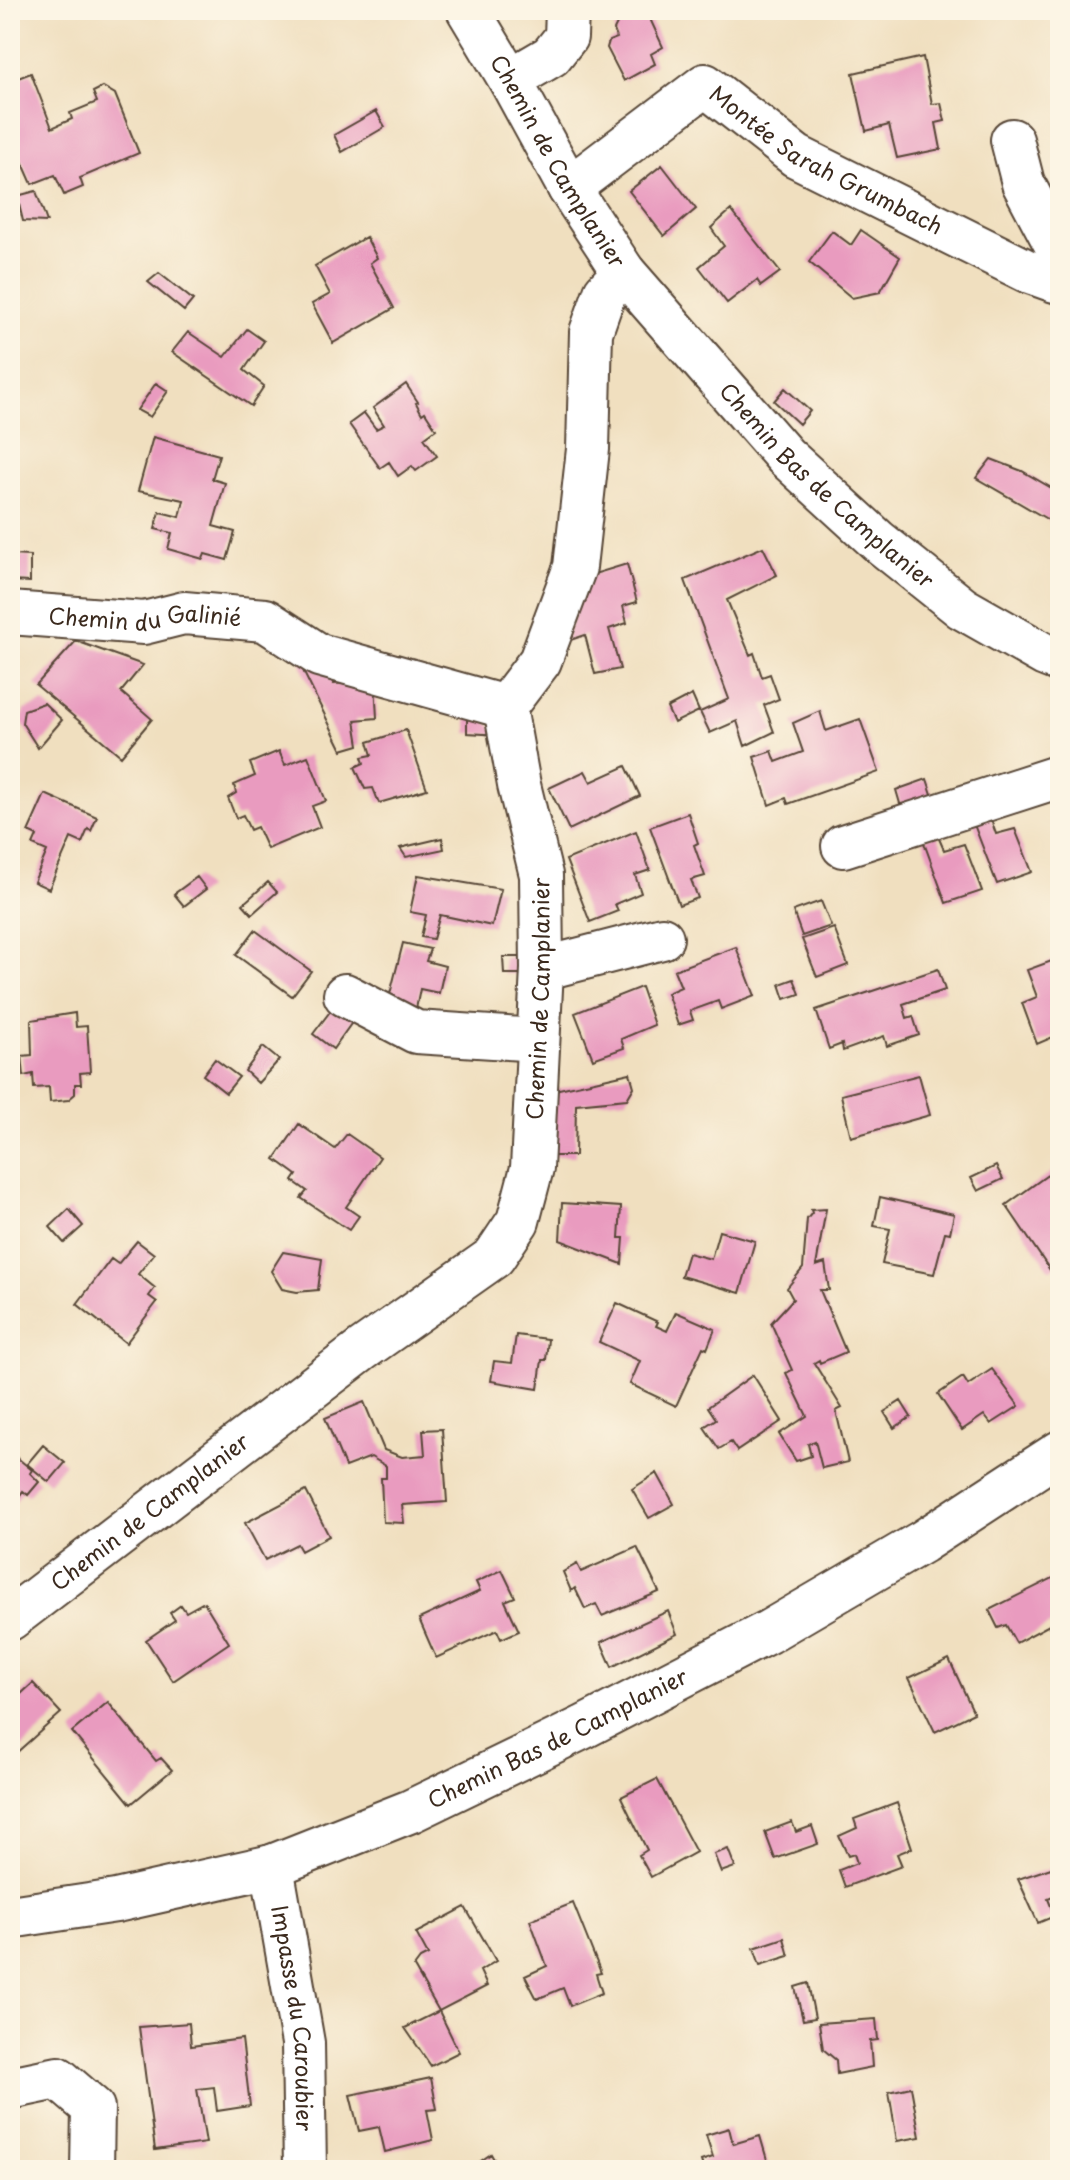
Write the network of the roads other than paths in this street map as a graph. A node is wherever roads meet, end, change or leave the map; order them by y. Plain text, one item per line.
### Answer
1 (468, 10) edge
2 (567, 10) edge
3 (510, 80) junction
4 (1012, 140) dead end
5 (569, 188) junction
6 (1060, 253) edge
7 (624, 272) junction
8 (1060, 277) edge
9 (10, 613) edge
10 (1060, 661) edge
11 (505, 707) junction
12 (1060, 776) edge
13 (843, 846) dead end
14 (662, 938) dead end
15 (542, 969) junction
16 (345, 995) dead end
17 (538, 1040) junction
18 (1060, 1452) edge
19 (10, 1619) edge
20 (272, 1866) junction
21 (10, 1917) edge
22 (10, 2088) edge
23 (92, 2170) edge
24 (305, 2170) edge

1 - 3 street, Chemin de Camplanier
2 - 3 street
3 - 5 street, Chemin de Camplanier
4 - 6 street
5 - 7 street, Chemin de Camplanier
5 - 8 street, Montée Sarah Grumbach
7 - 10 street, Chemin Bas de Camplanier
7 - 11 street, Chemin de Camplanier
9 - 11 street, Chemin du Galinié
11 - 15 street, Chemin de Camplanier
12 - 13 street
14 - 15 street
15 - 17 street, Chemin de Camplanier
16 - 17 street
17 - 19 street, Chemin de Camplanier
18 - 20 street, Chemin Bas de Camplanier
20 - 21 street, Chemin Bas de Camplanier
20 - 24 street, Impasse du Caroubier
22 - 23 street

